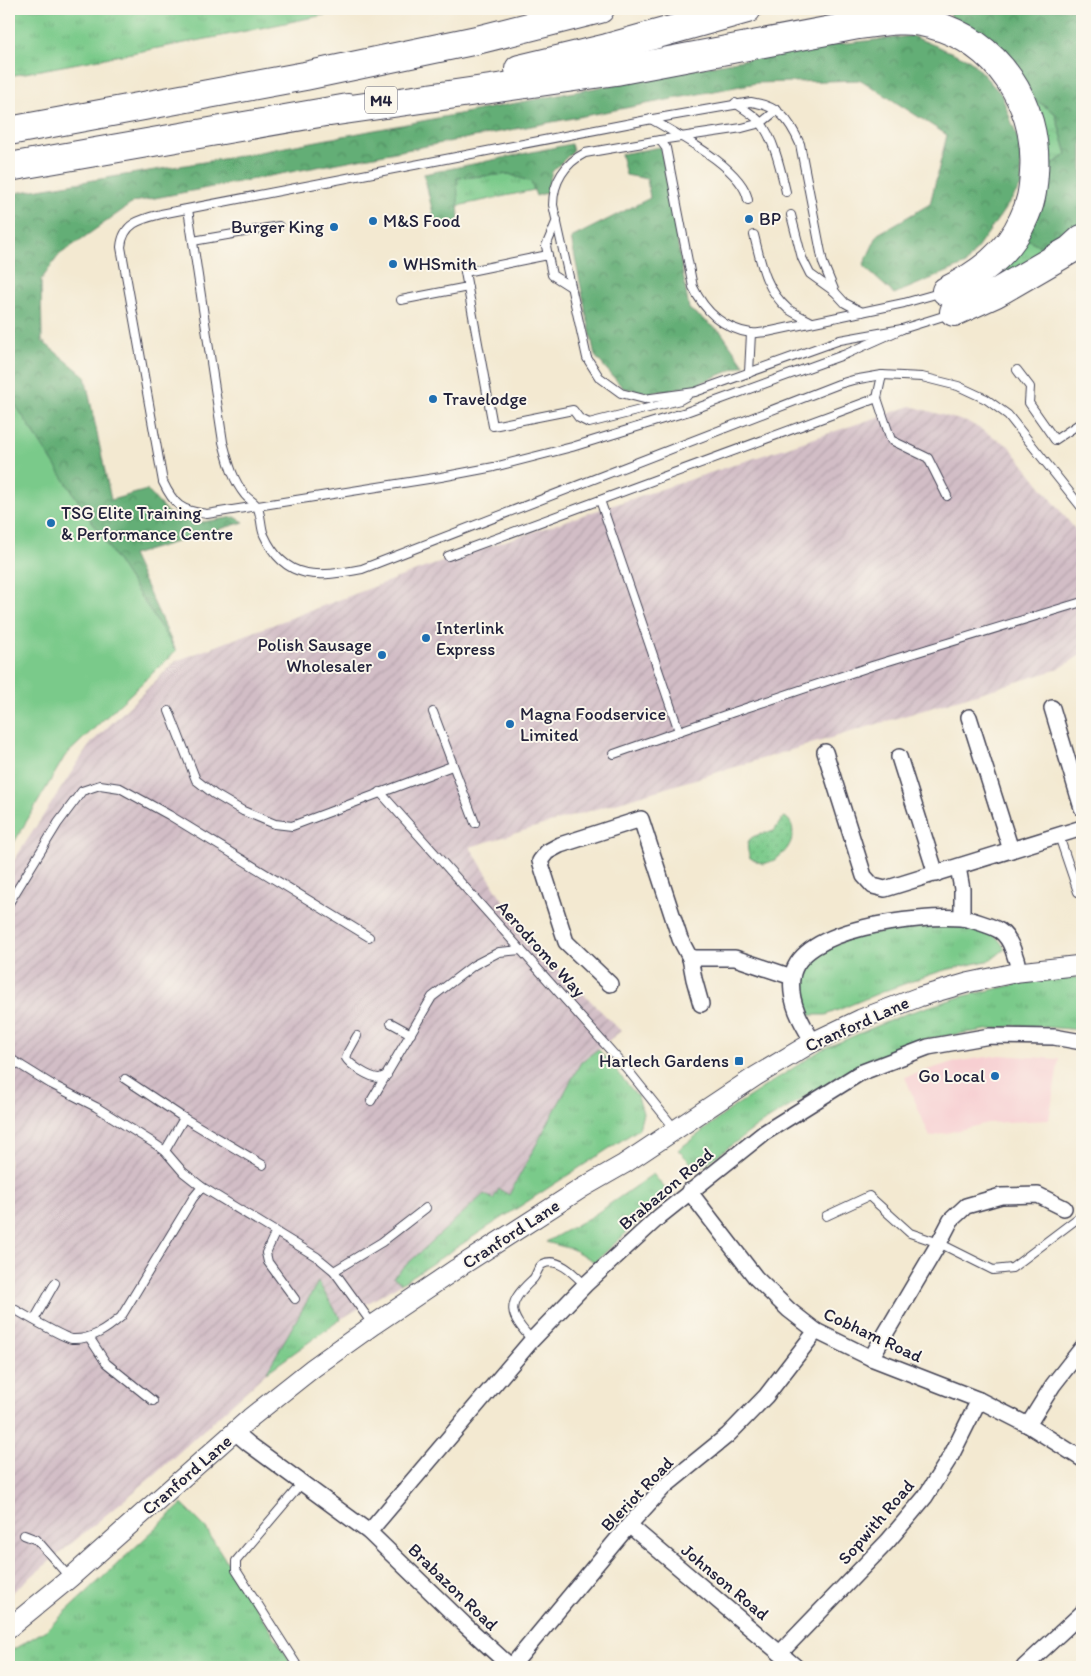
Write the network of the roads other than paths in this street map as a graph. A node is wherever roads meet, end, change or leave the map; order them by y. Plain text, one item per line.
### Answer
1 (600, 9) edge
2 (747, 9) edge
3 (735, 103) junction
4 (776, 110) junction
5 (330, 112) junction
6 (651, 119) junction
7 (761, 123) junction
8 (9, 131) edge
9 (682, 137) junction
10 (660, 140) junction
11 (9, 167) edge
12 (786, 192) dead end
13 (748, 200) dead end
14 (188, 209) junction
15 (791, 215) dead end
16 (556, 220) junction
17 (280, 226) dead end
18 (754, 235) dead end
19 (1082, 239) edge
20 (193, 241) junction
21 (548, 255) junction
22 (468, 287) junction
23 (571, 287) junction
24 (835, 292) junction
25 (401, 300) dead end
26 (950, 302) junction
27 (862, 312) junction
28 (812, 322) junction
29 (902, 329) junction
30 (751, 333) junction
31 (1017, 370) dead end
32 (749, 373) junction
33 (882, 375) junction
34 (695, 392) junction
35 (877, 398) junction
36 (1082, 422) edge
37 (947, 496) dead end
38 (600, 500) junction
39 (257, 506) junction
40 (1082, 508) edge
41 (448, 556) dead end
42 (1082, 602) edge
43 (1052, 708) dead end
44 (169, 711) dead end
45 (433, 712) dead end
46 (969, 717) dead end
47 (679, 731) junction
48 (825, 752) dead end
49 (614, 754) dead end
50 (899, 757) dead end
51 (452, 766) junction
52 (380, 792) junction
53 (1082, 808) edge
54 (475, 823) dead end
55 (1082, 828) edge
56 (1059, 836) junction
57 (1011, 850) junction
58 (958, 867) junction
59 (936, 874) junction
60 (1078, 892) dead end
61 (9, 903) edge
62 (962, 918) junction
63 (369, 937) dead end
64 (521, 950) junction
65 (690, 958) junction
66 (1082, 965) edge
67 (1019, 972) junction
68 (792, 977) junction
69 (610, 984) dead end
70 (701, 1004) dead end
71 (391, 1023) dead end
72 (411, 1034) junction
73 (357, 1036) dead end
74 (813, 1042) junction
75 (1082, 1042) edge
76 (9, 1058) edge
77 (387, 1075) junction
78 (125, 1079) dead end
79 (372, 1101) dead end
80 (184, 1118) junction
81 (675, 1129) junction
82 (165, 1151) junction
83 (263, 1165) dead end
84 (202, 1187) junction
85 (689, 1191) junction
86 (426, 1208) dead end
87 (1064, 1208) dead end
88 (1082, 1215) edge
89 (826, 1216) dead end
90 (276, 1232) junction
91 (939, 1243) junction
92 (334, 1271) junction
93 (55, 1283) dead end
94 (585, 1285) junction
95 (295, 1299) dead end
96 (9, 1306) edge
97 (34, 1320) junction
98 (373, 1325) junction
99 (816, 1331) junction
100 (89, 1337) junction
101 (532, 1340) junction
102 (1082, 1348) edge
103 (871, 1358) junction
104 (979, 1400) junction
105 (153, 1401) dead end
106 (1028, 1425) junction
107 (235, 1432) junction
108 (1082, 1460) edge
109 (302, 1483) junction
110 (630, 1526) junction
111 (369, 1532) junction
112 (24, 1535) dead end
113 (70, 1578) junction
114 (1082, 1613) edge
115 (9, 1628) edge
116 (780, 1653) junction
117 (298, 1667) edge
118 (511, 1667) edge
119 (796, 1667) edge
120 (1024, 1667) edge

1 - 8 highway, M4
2 - 5 highway, M4
3 - 4 lane
3 - 6 lane
3 - 7 lane
4 - 7 lane
4 - 24 lane
5 - 11 highway, M4
5 - 26 highway
6 - 9 lane
6 - 14 lane
7 - 9 lane
7 - 12 lane
9 - 10 lane
9 - 13 lane
10 - 16 lane
10 - 30 lane
14 - 20 lane
14 - 39 lane
15 - 24 lane
16 - 21 lane
16 - 23 lane
17 - 20 lane
18 - 28 lane
19 - 26 highway
20 - 39 lane
21 - 22 lane
21 - 23 lane
22 - 25 lane
22 - 34 lane
23 - 34 lane
24 - 27 lane
26 - 27 lane
26 - 29 lane
27 - 28 lane
28 - 30 lane
29 - 32 lane
29 - 39 lane
30 - 32 lane
31 - 36 lane
32 - 34 lane
33 - 35 lane
33 - 39 lane
33 - 40 lane
35 - 37 lane
35 - 38 lane
38 - 41 lane
38 - 47 lane
42 - 47 lane
43 - 53 street
44 - 52 lane
45 - 51 lane
46 - 57 street
47 - 49 lane
48 - 59 street
50 - 59 street
51 - 52 lane
51 - 54 lane
52 - 64 lane, Aerodrome Way
55 - 56 street
56 - 57 street
56 - 60 lane
57 - 58 street
58 - 59 street
58 - 62 street
61 - 63 lane
62 - 67 street
62 - 68 street
64 - 72 lane
64 - 81 lane, Aerodrome Way
65 - 68 street
65 - 69 street
65 - 70 street
66 - 67 street, Cranford Lane
67 - 74 street, Cranford Lane
68 - 74 street
71 - 72 lane
72 - 77 lane
73 - 77 lane
74 - 81 street, Cranford Lane
75 - 85 street, Brabazon Road
76 - 82 lane
77 - 79 lane
78 - 80 lane
80 - 82 lane
80 - 83 lane
81 - 98 street, Cranford Lane
82 - 84 lane
84 - 90 lane
84 - 100 lane
85 - 94 street, Brabazon Road
85 - 99 street, Cobham Road
86 - 92 lane
87 - 91 street
88 - 91 lane
89 - 91 lane
90 - 92 lane
90 - 95 lane
91 - 103 street
92 - 98 lane
93 - 97 lane
94 - 101 street, Brabazon Road
94 - 101 lane
96 - 97 lane
97 - 100 lane
98 - 107 street, Cranford Lane
99 - 103 street, Cobham Road
99 - 110 street, Bleriot Road
100 - 105 lane
101 - 111 street, Brabazon Road
102 - 106 street
103 - 104 street, Cobham Road
104 - 106 street, Cobham Road
104 - 116 street, Sopwith Road
106 - 108 street, Cobham Road
107 - 109 street, Brabazon Road
107 - 113 street, Cranford Lane
109 - 111 street, Brabazon Road
109 - 117 lane
110 - 116 street, Johnson Road
110 - 118 street, Bleriot Road
111 - 118 street, Brabazon Road
112 - 113 lane
113 - 115 street, Cranford Lane
114 - 120 street
116 - 119 street, Johnson Road

